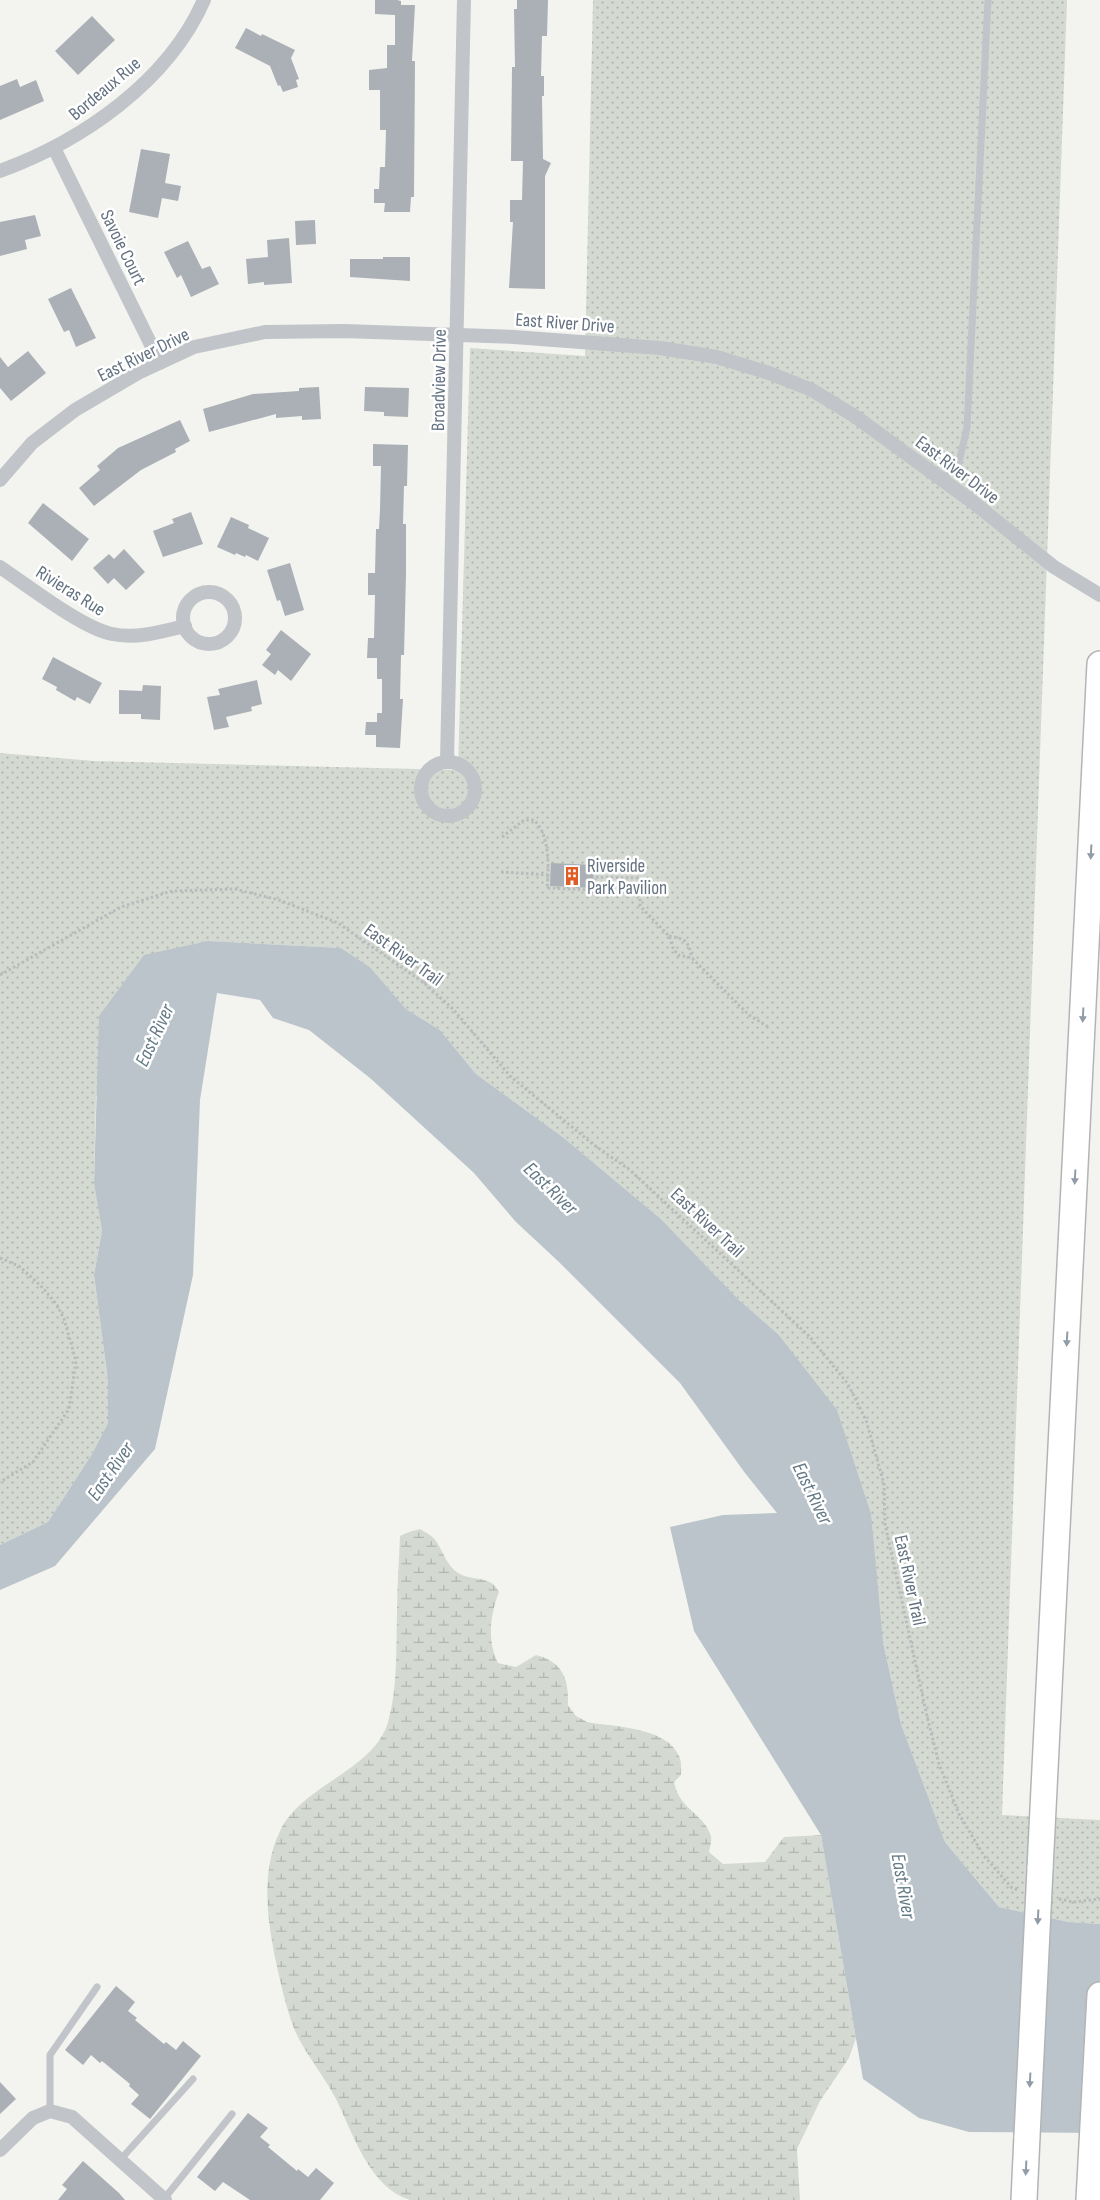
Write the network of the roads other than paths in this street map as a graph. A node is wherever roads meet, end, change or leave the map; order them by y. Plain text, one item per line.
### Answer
1 (204, 0) edge
2 (464, 0) edge
3 (988, 0) edge
4 (54, 148) junction
5 (0, 171) edge
6 (458, 335) junction
7 (160, 362) junction
8 (0, 480) edge
9 (942, 480) junction
10 (0, 567) edge
11 (1100, 595) edge
12 (185, 626) dead end
13 (1100, 664) edge
14 (447, 761) dead end
15 (97, 1987) dead end
16 (1100, 1995) edge
17 (193, 2079) dead end
18 (50, 2111) junction
19 (232, 2114) dead end
20 (0, 2150) edge
21 (120, 2160) junction
22 (164, 2199) edge
23 (1024, 2200) edge
24 (1090, 2200) edge

1 - 4 street, Bordeaux Rue
2 - 6 street, Broadview Drive
3 - 9 lane
4 - 5 street, Bordeaux Rue
4 - 7 street, Savoie Court
6 - 7 street, East River Drive
6 - 9 street, East River Drive
6 - 14 street, Broadview Drive
7 - 8 street, East River Drive
9 - 11 street, East River Drive
10 - 12 street, Rivieras Rue
13 -> 23 highway, bridge
15 - 18 lane
16 - 24 highway
17 - 21 lane
18 - 20 street
18 - 21 street
19 - 22 lane
21 - 22 street

